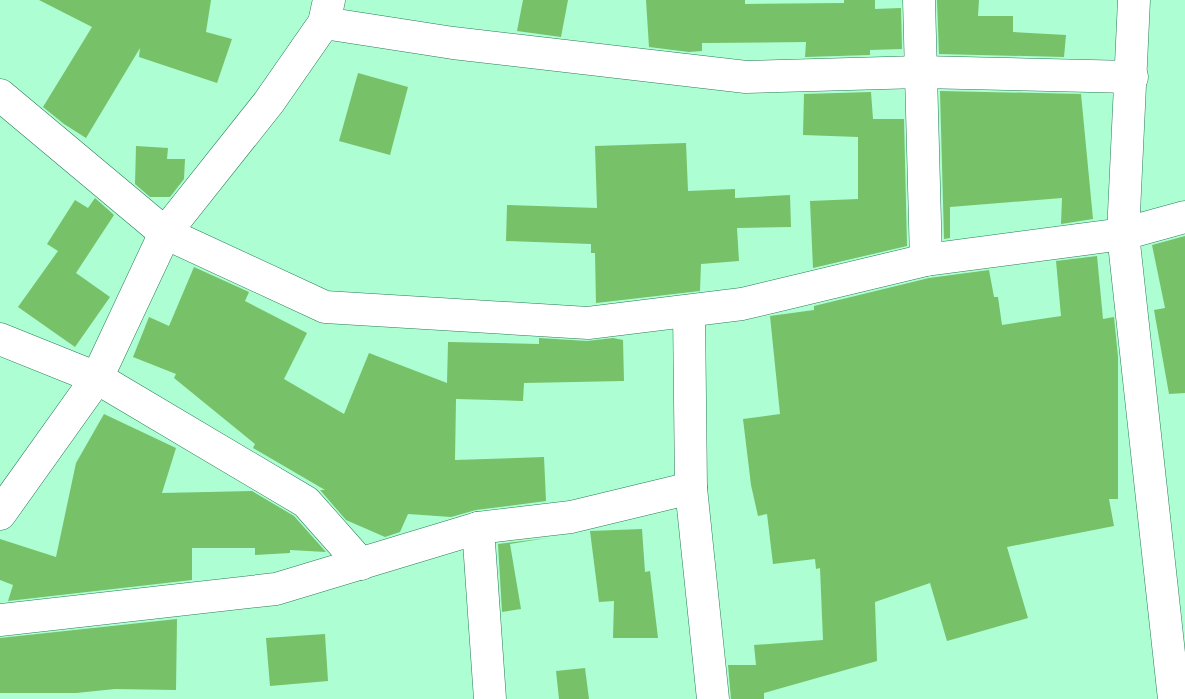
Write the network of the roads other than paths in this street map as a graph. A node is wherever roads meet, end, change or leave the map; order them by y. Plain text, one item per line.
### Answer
1 (919, 0) edge
2 (1133, 0) edge
3 (326, 11) edge
4 (920, 72) junction
5 (1132, 77) junction
6 (0, 95) edge
7 (1185, 216) edge
8 (164, 233) junction
9 (1123, 234) junction
10 (926, 260) junction
11 (689, 311) junction
12 (0, 339) edge
13 (97, 377) junction
14 (691, 488) junction
15 (0, 514) edge
16 (478, 528) junction
17 (361, 564) junction
18 (0, 620) edge
19 (490, 699) edge
20 (713, 699) edge
21 (1174, 699) edge

1 - 4 street
2 - 5 street
3 - 4 street
3 - 8 street
4 - 5 street
4 - 10 street
5 - 9 street
6 - 8 street
7 - 9 street
8 - 11 street
8 - 13 street
9 - 10 street
9 - 21 street
10 - 11 street
11 - 14 street
12 - 13 street
13 - 15 street
13 - 17 street
14 - 16 street
14 - 20 street
16 - 17 street
16 - 19 street
17 - 18 street

